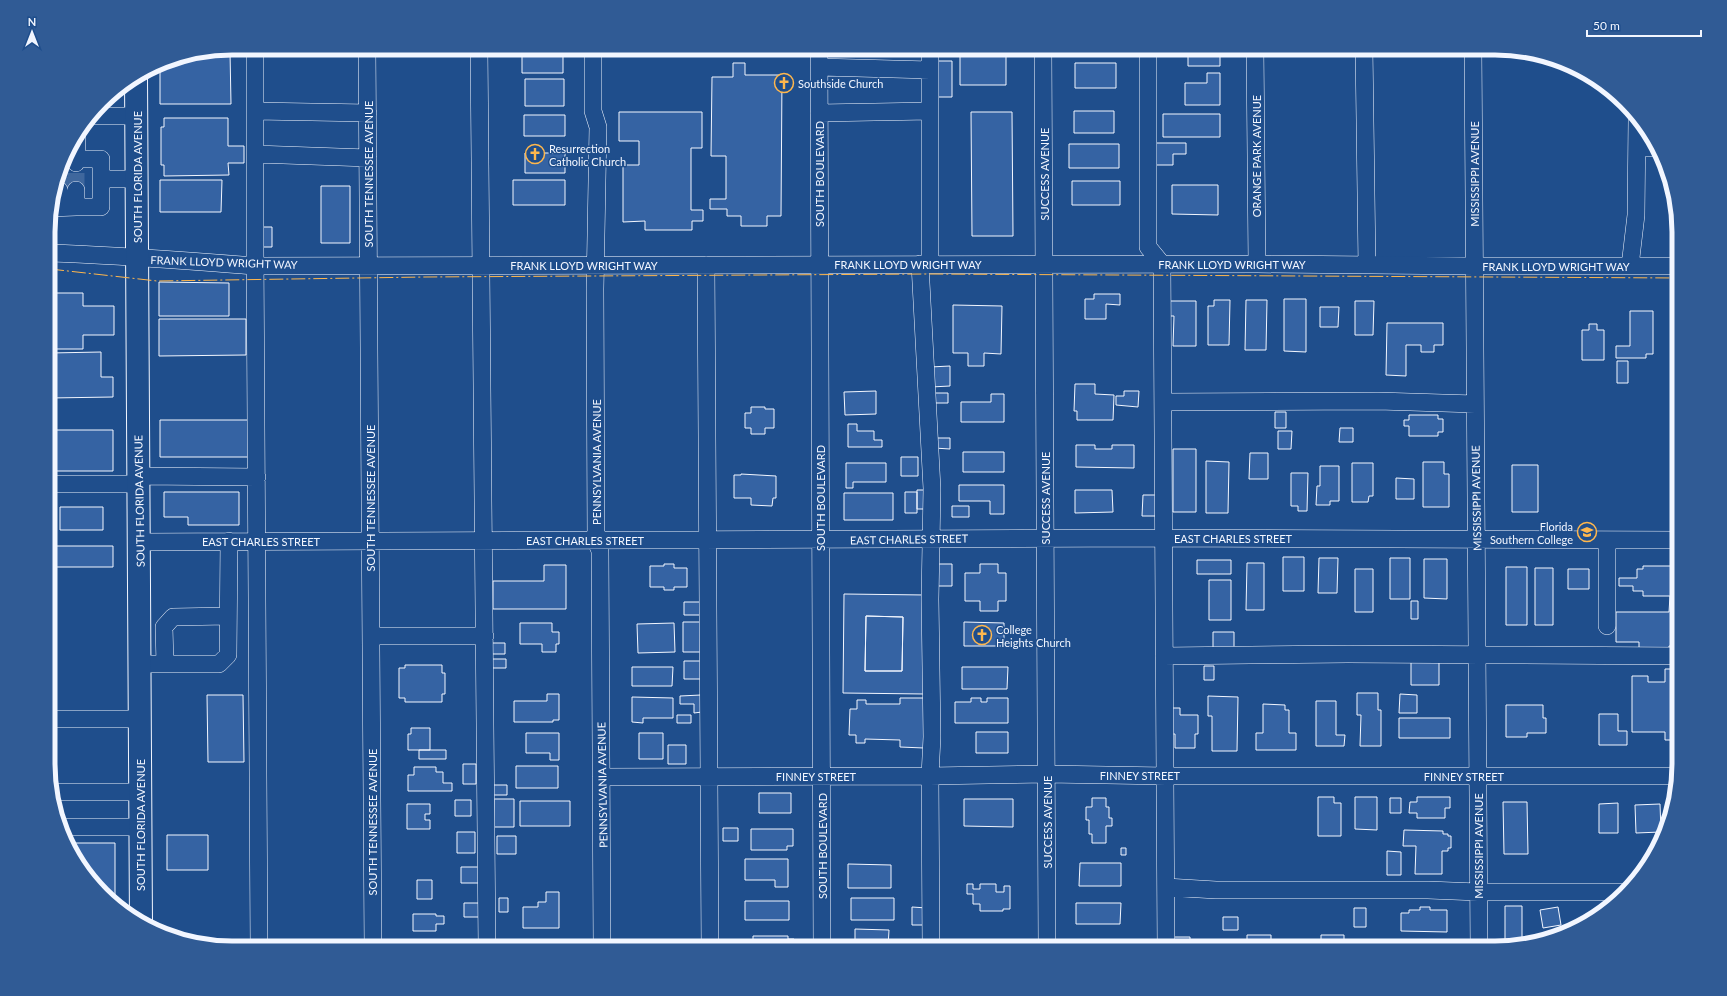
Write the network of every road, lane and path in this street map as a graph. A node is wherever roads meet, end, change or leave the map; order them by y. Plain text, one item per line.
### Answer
1 (255, 55) edge
2 (367, 55) edge
3 (480, 55) edge
4 (594, 55) edge
5 (819, 55) edge
6 (930, 55) edge
7 (1043, 55) edge
8 (1148, 55) edge
9 (1255, 55) edge
10 (1364, 55) edge
11 (1473, 55) edge
12 (819, 67) junction
13 (930, 70) junction
14 (136, 84) edge
15 (255, 111) junction
16 (930, 111) junction
17 (368, 113) junction
18 (819, 113) junction
19 (98, 116) edge
20 (137, 116) junction
21 (1637, 127) edge
22 (1637, 148) junction
23 (1650, 148) edge
24 (255, 154) junction
25 (368, 158) junction
26 (72, 160) edge
27 (101, 179) junction
28 (137, 179) junction
29 (76, 190) tunnel mouth
30 (57, 208) edge
31 (76, 208) junction
32 (55, 254) edge
33 (137, 258) junction
34 (369, 264) junction
35 (482, 264) junction
36 (706, 264) junction
37 (819, 264) junction
38 (925, 264) junction
39 (1044, 264) junction
40 (1162, 264) junction
41 (1257, 264) junction
42 (597, 265) junction
43 (1367, 265) junction
44 (255, 266) junction
45 (1475, 266) junction
46 (1630, 266) junction
47 (1672, 266) edge
48 (1163, 402) junction
49 (1475, 404) junction
50 (256, 477) junction
51 (138, 480) junction
52 (55, 484) edge
53 (932, 538) junction
54 (1045, 538) junction
55 (1163, 538) junction
56 (1477, 538) junction
57 (484, 540) junction
58 (596, 540) junction
59 (708, 540) junction
60 (820, 540) junction
61 (1607, 540) junction
62 (1672, 540) edge
63 (229, 541) junction
64 (257, 541) junction
65 (370, 541) junction
66 (139, 542) junction
67 (228, 616) junction
68 (1607, 626) dead end
69 (371, 636) junction
70 (485, 636) junction
71 (1477, 655) junction
72 (1164, 656) junction
73 (1672, 656) edge
74 (140, 664) junction
75 (165, 664) junction
76 (55, 719) edge
77 (140, 719) junction
78 (1047, 774) junction
79 (710, 776) junction
80 (821, 776) junction
81 (930, 776) junction
82 (1166, 776) junction
83 (1478, 776) junction
84 (1672, 776) edge
85 (601, 777) junction
86 (57, 792) edge
87 (140, 792) junction
88 (66, 827) edge
89 (140, 827) junction
90 (1166, 887) junction
91 (1478, 892) junction
92 (1617, 892) edge
93 (141, 915) edge
94 (259, 941) edge
95 (373, 941) edge
96 (487, 941) edge
97 (602, 941) edge
98 (710, 941) edge
99 (822, 941) edge
100 (931, 941) edge
101 (1047, 941) edge
102 (1166, 941) edge
103 (1479, 941) edge

1 - 15 street
2 - 17 street, SOUTH TENNESSEE AVENUE
3 - 35 street
4 - 42 street, PENNSYLVANIA AVENUE
5 - 12 street, SOUTH BOULEVARD
6 - 13 street
7 - 39 street, SUCCESS AVENUE
8 - 40 street
9 - 41 street, ORANGE PARK AVENUE
10 - 43 street
11 - 45 street, MISSISSIPPI AVENUE
12 - 13 street
12 - 18 street, SOUTH BOULEVARD
13 - 16 street
14 - 20 main road, SOUTH FLORIDA AVENUE
15 - 17 street
15 - 24 street
16 - 18 street
16 - 38 street
17 - 25 street, SOUTH TENNESSEE AVENUE
18 - 37 street, SOUTH BOULEVARD
19 - 20 street
20 - 28 main road, SOUTH FLORIDA AVENUE
21 - 22 street
22 - 23 street
22 - 46 street
24 - 25 street
24 - 44 street
25 - 34 street, SOUTH TENNESSEE AVENUE
26 - 27 street
27 - 28 street
27 - 31 street
28 - 33 main road, SOUTH FLORIDA AVENUE
29 - 31 street
30 - 31 street
32 - 33 street, FRANK LLOYD WRIGHT WAY
33 - 44 street, FRANK LLOYD WRIGHT WAY
33 - 51 main road, SOUTH FLORIDA AVENUE
34 - 35 street, FRANK LLOYD WRIGHT WAY
34 - 44 street, FRANK LLOYD WRIGHT WAY
34 - 65 street, SOUTH TENNESSEE AVENUE
35 - 42 street, FRANK LLOYD WRIGHT WAY
35 - 57 street
36 - 37 street, FRANK LLOYD WRIGHT WAY
36 - 42 street, FRANK LLOYD WRIGHT WAY
36 - 59 street
37 - 38 street, FRANK LLOYD WRIGHT WAY
37 - 60 street, SOUTH BOULEVARD
38 - 39 street, FRANK LLOYD WRIGHT WAY
38 - 53 street
39 - 40 street, FRANK LLOYD WRIGHT WAY
39 - 54 street, SUCCESS AVENUE
40 - 41 street, FRANK LLOYD WRIGHT WAY
40 - 48 street
41 - 43 street, FRANK LLOYD WRIGHT WAY
42 - 58 street, PENNSYLVANIA AVENUE
43 - 45 street, FRANK LLOYD WRIGHT WAY
44 - 50 street
45 - 46 street, FRANK LLOYD WRIGHT WAY
45 - 49 street, MISSISSIPPI AVENUE
46 - 47 street, FRANK LLOYD WRIGHT WAY
48 - 49 street
48 - 55 street
49 - 56 street, MISSISSIPPI AVENUE
50 - 51 street
50 - 64 street
51 - 52 street
51 - 66 main road, SOUTH FLORIDA AVENUE
53 - 54 street, EAST CHARLES STREET
53 - 60 street, EAST CHARLES STREET
53 - 81 street
54 - 55 street, EAST CHARLES STREET
54 - 78 street, SUCCESS AVENUE
55 - 56 street, EAST CHARLES STREET
55 - 72 street
56 - 61 street, EAST CHARLES STREET
56 - 71 street, MISSISSIPPI AVENUE
57 - 58 street, EAST CHARLES STREET
57 - 65 street, EAST CHARLES STREET
57 - 70 street
58 - 59 street, EAST CHARLES STREET
58 - 85 street, PENNSYLVANIA AVENUE
59 - 60 street, EAST CHARLES STREET
59 - 79 street
60 - 80 street, SOUTH BOULEVARD
61 - 62 street, EAST CHARLES STREET
61 - 68 street
63 - 64 street, EAST CHARLES STREET
63 - 66 street, EAST CHARLES STREET
63 - 67 street
64 - 65 street, EAST CHARLES STREET
64 - 94 street
65 - 69 street, SOUTH TENNESSEE AVENUE
66 - 74 main road, SOUTH FLORIDA AVENUE
67 - 75 street
67 - 75 street
69 - 70 street
69 - 95 street, SOUTH TENNESSEE AVENUE
70 - 96 street
71 - 72 street
71 - 73 street
71 - 83 street, MISSISSIPPI AVENUE
72 - 82 street
74 - 75 street
74 - 77 main road, SOUTH FLORIDA AVENUE
76 - 77 street
77 - 87 main road, SOUTH FLORIDA AVENUE
78 - 81 street, FINNEY STREET
78 - 82 street, FINNEY STREET
78 - 101 street, SUCCESS AVENUE
79 - 80 street, FINNEY STREET
79 - 85 street, FINNEY STREET
79 - 98 street
80 - 81 street, FINNEY STREET
80 - 99 street, SOUTH BOULEVARD
81 - 100 street
82 - 83 street, FINNEY STREET
82 - 90 street
83 - 84 street, FINNEY STREET
83 - 91 street, MISSISSIPPI AVENUE
85 - 97 street, PENNSYLVANIA AVENUE
86 - 87 street
87 - 89 main road, SOUTH FLORIDA AVENUE
88 - 89 street
89 - 93 main road, SOUTH FLORIDA AVENUE
90 - 91 street
90 - 102 street
91 - 92 street
91 - 103 street, MISSISSIPPI AVENUE

